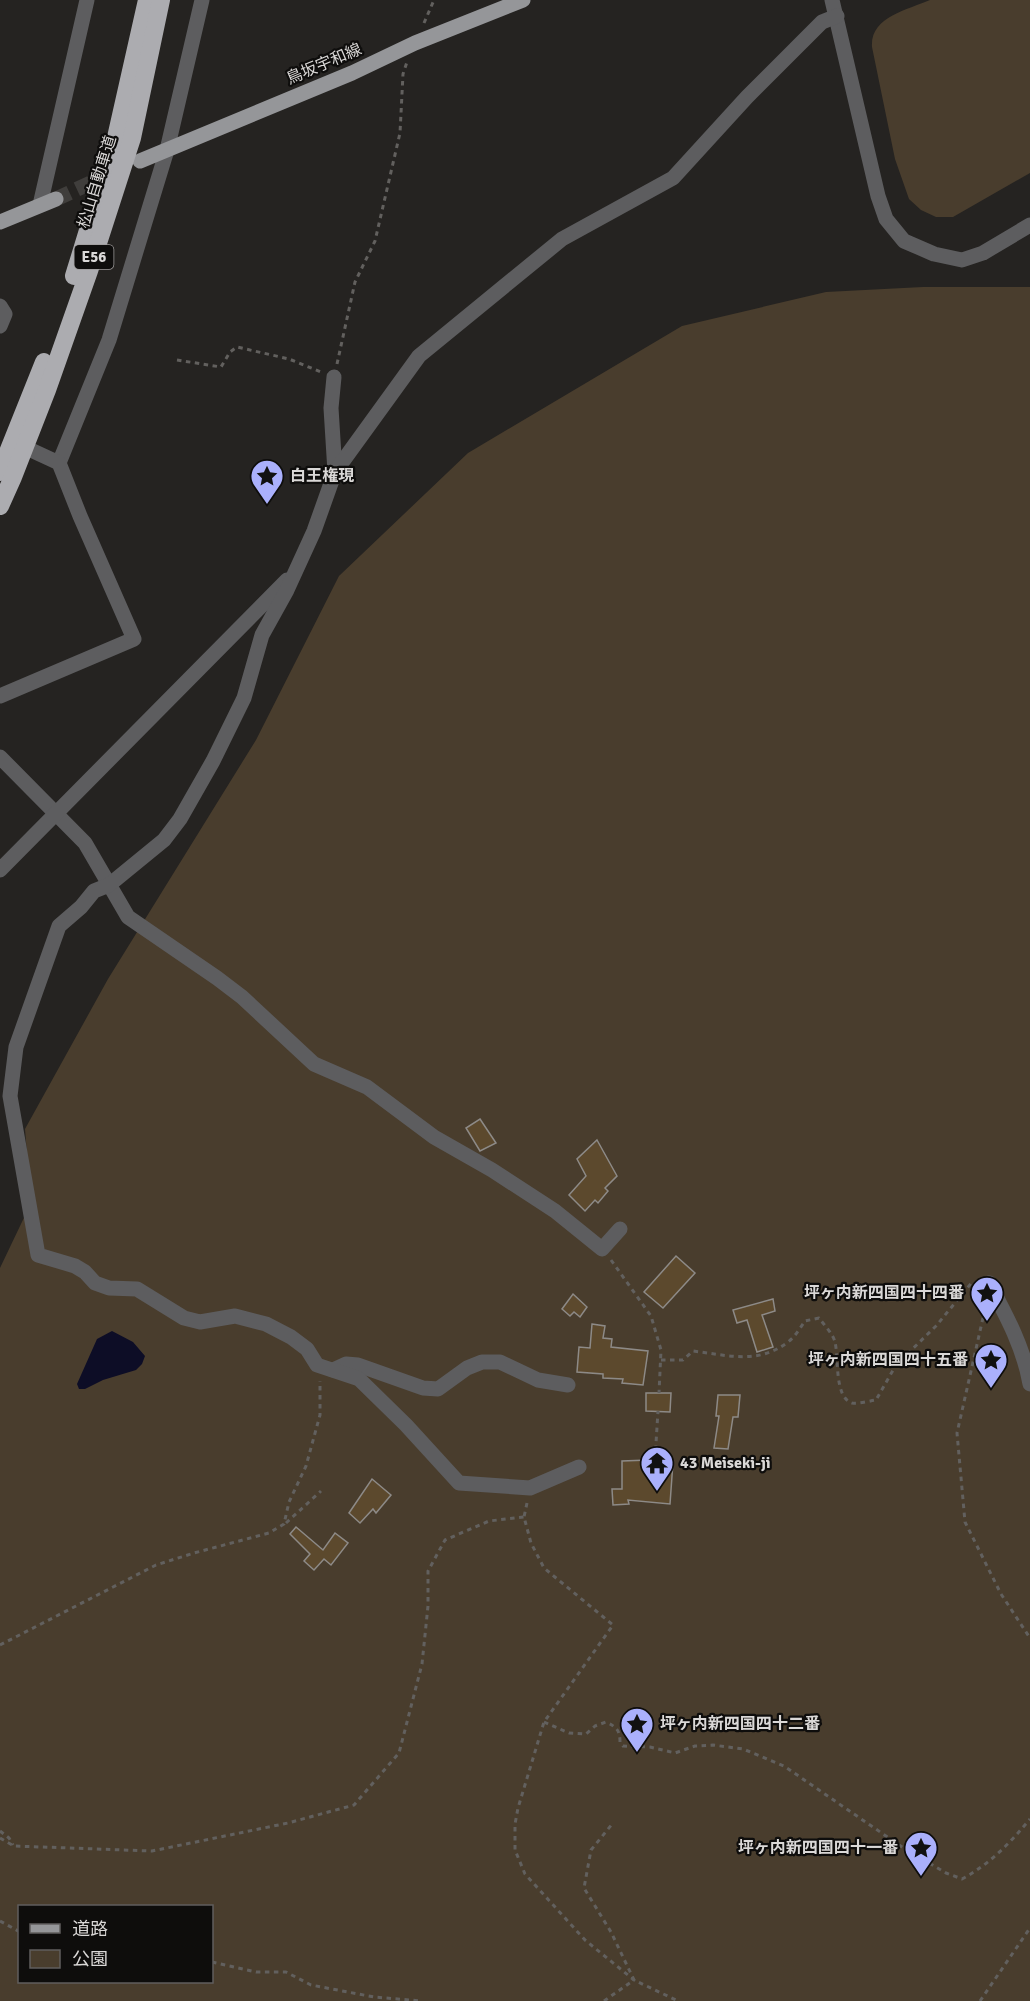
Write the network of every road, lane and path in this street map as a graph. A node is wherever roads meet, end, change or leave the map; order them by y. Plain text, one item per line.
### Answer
1 (87, 0) edge
2 (147, 0) edge
3 (161, 0) edge
4 (202, 0) edge
5 (523, 0) edge
6 (832, 0) edge
7 (837, 16) junction
8 (415, 43) junction
9 (167, 150) junction
10 (140, 161) dead end
11 (56, 199) tunnel mouth
12 (40, 205) junction
13 (0, 222) edge
14 (1030, 225) edge
15 (0, 306) edge
16 (0, 326) edge
17 (177, 360) dead end
18 (334, 377) junction
19 (33, 451) dead end
20 (59, 463) junction
21 (0, 471) edge
22 (335, 472) junction
23 (0, 506) edge
24 (295, 572) junction
25 (0, 696) edge
26 (0, 756) edge
27 (57, 814) junction
28 (0, 870) edge
29 (109, 885) junction
30 (620, 1229) dead end
31 (602, 1249) junction
32 (989, 1283) junction
33 (661, 1360) junction
34 (317, 1365) junction
35 (333, 1370) junction
36 (1030, 1384) edge
37 (568, 1385) dead end
38 (659, 1393) dead end
39 (658, 1411) dead end
40 (655, 1459) dead end
41 (579, 1467) dead end
42 (530, 1488) junction
43 (321, 1491) dead end
44 (524, 1517) junction
45 (284, 1524) junction
46 (1030, 1638) edge
47 (0, 1645) edge
48 (544, 1722) junction
49 (1030, 1819) edge
50 (613, 1823) dead end
51 (0, 1831) edge
52 (0, 1838) edge
53 (14, 1846) junction
54 (0, 1921) edge
55 (1030, 1928) edge
56 (18, 1931) edge
57 (213, 1962) edge
58 (634, 1980) junction
59 (422, 2001) edge
60 (604, 2001) edge
61 (678, 2001) edge
62 (980, 2001) edge

1 - 12 street
2 - 21 highway, 松山自動車道 / E56
3 - 23 highway, 松山自動車道 / E56
4 - 9 street
5 - 8 main road, 鳥坂宇和線
6 - 7 street
7 - 14 street
7 - 22 street
8 - 9 main road, 鳥坂宇和線
8 - 18 path
9 - 10 main road, 鳥坂宇和線
9 - 20 street
11 - 12 main road
12 - 13 main road
15 - 16 street
17 - 18 path
18 - 22 street
19 - 20 street
20 - 25 street
22 - 24 street
24 - 27 street
24 - 29 street
26 - 27 street
27 - 28 street
27 - 29 street
29 - 31 street
29 - 34 street
30 - 31 street
31 - 33 path
32 - 33 path
32 - 36 street
32 - 46 path
33 - 38 path
34 - 35 street
34 - 45 path
35 - 37 street
35 - 42 street
39 - 40 path
41 - 42 street
42 - 44 path
43 - 45 path
44 - 48 path
44 - 53 path
45 - 47 path
48 - 49 path
48 - 58 path
50 - 58 path
51 - 53 path
52 - 53 path
54 - 56 path
55 - 62 path
57 - 59 path
58 - 60 path
58 - 61 path

